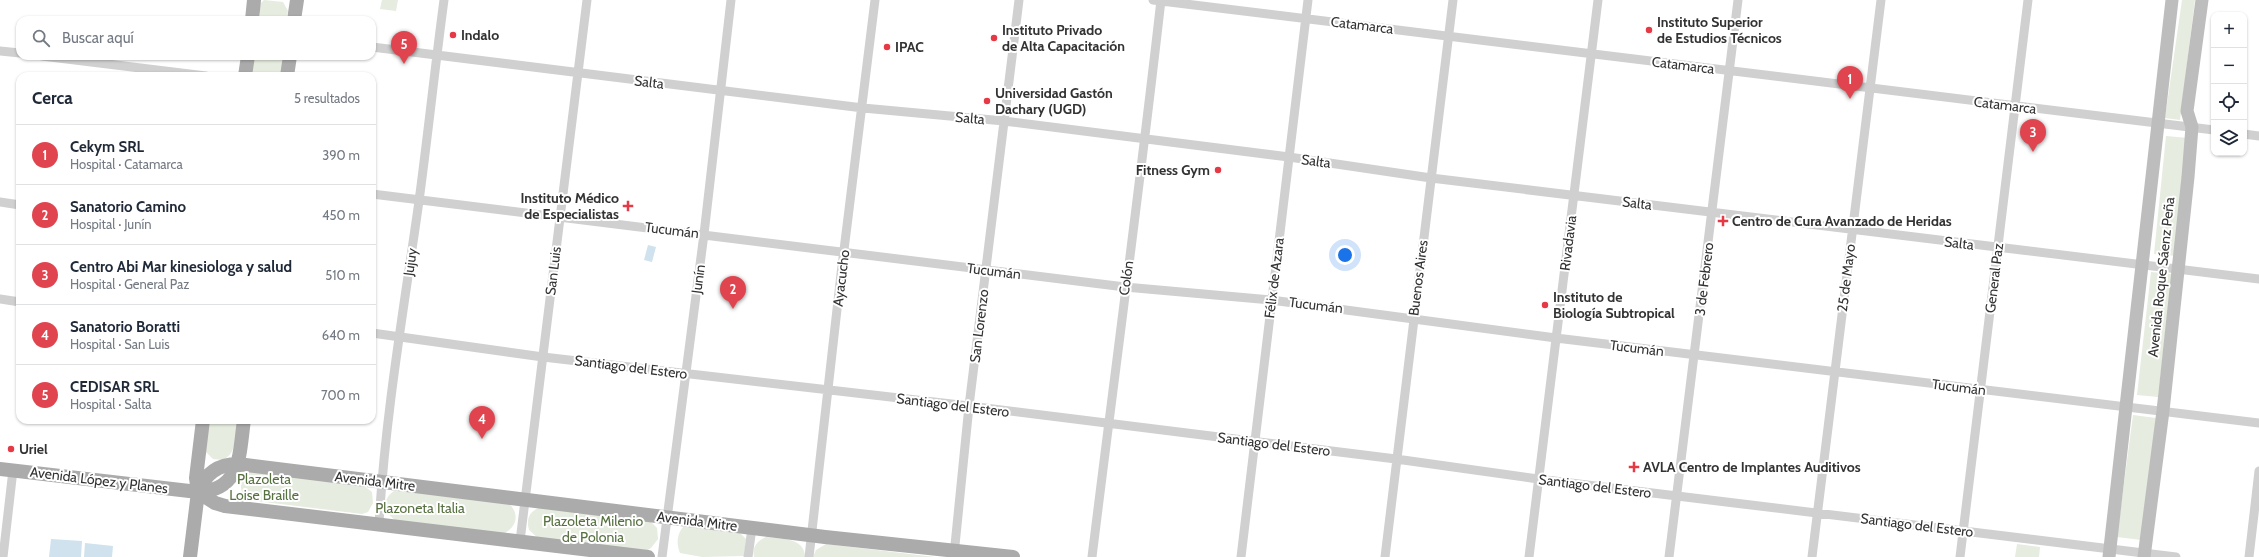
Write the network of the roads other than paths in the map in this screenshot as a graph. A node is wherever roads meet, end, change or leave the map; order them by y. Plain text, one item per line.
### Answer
1 (254, 0) edge
2 (297, 0) edge
3 (444, 0) edge
4 (587, 0) edge
5 (731, 0) edge
6 (875, 0) edge
7 (1019, 0) edge
8 (1158, 0) edge
9 (1308, 0) edge
10 (1453, 0) edge
11 (1598, 0) edge
12 (1738, 0) edge
13 (1881, 0) edge
14 (2028, 0) edge
15 (2172, 0) edge
16 (2202, 0) edge
17 (252, 16) edge
18 (295, 16) edge
19 (1306, 18) junction
20 (1448, 36) junction
21 (376, 48) edge
22 (0, 51) edge
23 (16, 53) edge
24 (1591, 54) junction
25 (437, 56) junction
26 (75, 60) edge
27 (247, 60) edge
28 (289, 60) edge
29 (1729, 70) junction
30 (173, 72) edge
31 (246, 72) edge
32 (288, 72) edge
33 (578, 73) junction
34 (1870, 88) junction
35 (721, 91) junction
36 (2015, 106) junction
37 (863, 108) junction
38 (1004, 121) junction
39 (2158, 123) junction
40 (2192, 127) junction
41 (2211, 130) edge
42 (2247, 134) edge
43 (2259, 136) edge
44 (1146, 140) junction
45 (1289, 157) junction
46 (1431, 178) junction
47 (376, 195) edge
48 (1573, 196) junction
49 (419, 200) junction
50 (0, 202) edge
51 (16, 204) edge
52 (1712, 212) junction
53 (560, 217) junction
54 (1852, 230) junction
55 (704, 234) junction
56 (1998, 248) junction
57 (843, 253) junction
58 (2142, 264) junction
59 (2178, 269) junction
60 (986, 270) junction
61 (2259, 280) edge
62 (1125, 287) junction
63 (0, 299) edge
64 (1271, 300) junction
65 (16, 301) edge
66 (1413, 318) junction
67 (376, 333) edge
68 (399, 336) junction
69 (1556, 338) junction
70 (1694, 355) junction
71 (542, 357) junction
72 (1835, 372) junction
73 (684, 373) junction
74 (1980, 389) junction
75 (827, 390) junction
76 (969, 406) junction
77 (2126, 407) junction
78 (2163, 411) junction
79 (2259, 423) edge
80 (203, 424) edge
81 (243, 424) edge
82 (1109, 424) junction
83 (1254, 441) junction
84 (1396, 459) junction
85 (238, 464) junction
86 (6, 470) edge
87 (2259, 471) edge
88 (1538, 479) junction
89 (381, 482) junction
90 (198, 492) junction
91 (1676, 495) junction
92 (524, 500) junction
93 (1817, 514) junction
94 (667, 518) junction
95 (379, 524) junction
96 (752, 528) junction
97 (1963, 530) junction
98 (812, 535) junction
99 (520, 541) junction
100 (954, 553) edge
101 (2109, 553) edge
102 (2144, 555) edge
103 (3, 557) edge
104 (190, 557) edge
105 (648, 557) edge
106 (662, 557) edge
107 (748, 557) edge
108 (809, 557) edge
109 (1013, 557) edge
110 (1092, 557) edge
111 (1241, 557) edge
112 (1384, 557) edge
113 (1529, 557) edge
114 (1669, 557) edge
115 (1812, 557) edge
116 (1960, 557) edge
117 (2176, 557) edge
118 (2249, 557) edge

1 - 17 main road
2 - 18 main road
3 - 25 street, Jujuy
4 - 33 street, San Luis
5 - 35 street, Junín
6 - 37 street, Ayacucho
7 - 38 street, San Lorenzo
8 - 19 street, Catamarca
8 - 44 street, Colón
9 - 19 street, Félix de Azara
10 - 20 street, Buenos Aires
11 - 24 street, Rivadavia
12 - 29 street, 3 de Febrero
13 - 34 street, 25 de Mayo
14 - 36 street, General Paz
15 - 39 main road, Avenida Roque Sáenz Peña
16 - 40 main road, Avenida Roque Sáenz Peña
19 - 20 street, Catamarca
19 - 45 street, Félix de Azara
20 - 24 street, Catamarca
20 - 46 street, Buenos Aires
21 - 25 street, Salta
22 - 23 street
24 - 29 street, Catamarca
24 - 48 street, Rivadavia
25 - 33 street, Salta
25 - 49 street, Jujuy
26 - 30 street
27 - 31 main road
28 - 32 main road
29 - 34 street, Catamarca
29 - 52 street, 3 de Febrero
33 - 35 street, Salta
33 - 53 street, San Luis
34 - 36 street, Catamarca
34 - 54 street, 25 de Mayo
35 - 37 street, Salta
35 - 55 street, Junín
36 - 39 street, Catamarca
36 - 56 street, General Paz
37 - 38 street, Salta
37 - 57 street, Ayacucho
38 - 44 street, Salta
38 - 60 street, San Lorenzo
39 - 40 street, Catamarca
39 - 58 main road, Avenida Roque Sáenz Peña
40 - 41 street, Catamarca
40 - 59 main road, Avenida Roque Sáenz Peña
42 - 43 street
44 - 45 street, Salta
44 - 62 street, Colón
45 - 46 street, Salta
45 - 64 street, Félix de Azara
46 - 48 street, Salta
46 - 66 street, Buenos Aires
47 - 49 street, Tucumán
48 - 52 street, Salta
48 - 69 street, Rivadavia
49 - 53 street, Tucumán
49 - 68 street, Jujuy
50 - 51 street
52 - 54 street, Salta
52 - 70 street, 3 de Febrero
53 - 55 street, Tucumán
53 - 71 street, San Luis
54 - 56 street, Salta
54 - 72 street, 25 de Mayo
55 - 57 street, Tucumán
55 - 73 street, Junín
56 - 58 street, Salta
56 - 74 street, General Paz
57 - 60 street, Tucumán
57 - 75 street, Ayacucho
58 - 59 street, Salta
58 - 77 main road, Avenida Roque Sáenz Peña
59 - 61 street, Salta
59 - 78 main road, Avenida Roque Sáenz Peña
60 - 62 street, Tucumán
60 - 76 street, San Lorenzo
62 - 64 street, Tucumán
62 - 82 street, Colón
63 - 65 street
64 - 66 street, Tucumán
64 - 83 street, Félix de Azara
66 - 69 street, Tucumán
66 - 84 street, Buenos Aires
67 - 68 street, Santiago del Estero
68 - 71 street, Santiago del Estero
68 - 89 street, Jujuy
69 - 70 street, Tucumán
69 - 88 street, Rivadavia
70 - 72 street, Tucumán
70 - 91 street, 3 de Febrero
71 - 73 street, Santiago del Estero
71 - 92 street, San Luis
72 - 74 street, Tucumán
72 - 93 street, 25 de Mayo
73 - 75 street, Santiago del Estero
73 - 94 street, Junín
74 - 77 street, Tucumán
74 - 97 street, General Paz
75 - 76 street, Santiago del Estero
75 - 98 street, Ayacucho
76 - 82 street, Santiago del Estero
76 - 100 street, San Lorenzo
77 - 78 street, Tucumán
77 - 101 main road, Avenida Roque Sáenz Peña
78 - 79 street, Tucumán
78 - 102 main road, Avenida Roque Sáenz Peña
80 - 90 main road
81 - 85 main road
82 - 83 street, Santiago del Estero
82 - 110 street, Colón
83 - 84 street, Santiago del Estero
83 - 111 street, Félix de Azara
84 - 88 street, Santiago del Estero
84 - 112 street, Buenos Aires
85 - 89 main road, Avenida Mitre
85 - 90 main road
86 - 90 main road, Avenida López y Planes
86 - 103 street
87 - 118 street
88 - 91 street, Santiago del Estero
88 - 113 street, Rivadavia
89 - 92 main road, Avenida Mitre
89 - 95 street, Jujuy
90 - 95 main road
90 - 104 main road
91 - 93 street, Santiago del Estero
91 - 114 street, 3 de Febrero
92 - 94 main road, Avenida Mitre
92 - 99 street, San Luis
93 - 97 street, Santiago del Estero
93 - 115 street, 25 de Mayo
94 - 96 main road, Avenida Mitre
94 - 106 street, Junín
95 - 99 main road
96 - 98 main road, Avenida Mitre
96 - 107 street
97 - 101 street, Santiago del Estero
97 - 116 street, General Paz
98 - 100 main road, Avenida Mitre
98 - 108 street, Ayacucho
99 - 105 main road
100 - 109 main road, Avenida Mitre
101 - 102 street, Santiago del Estero
102 - 117 street, Santiago del Estero

